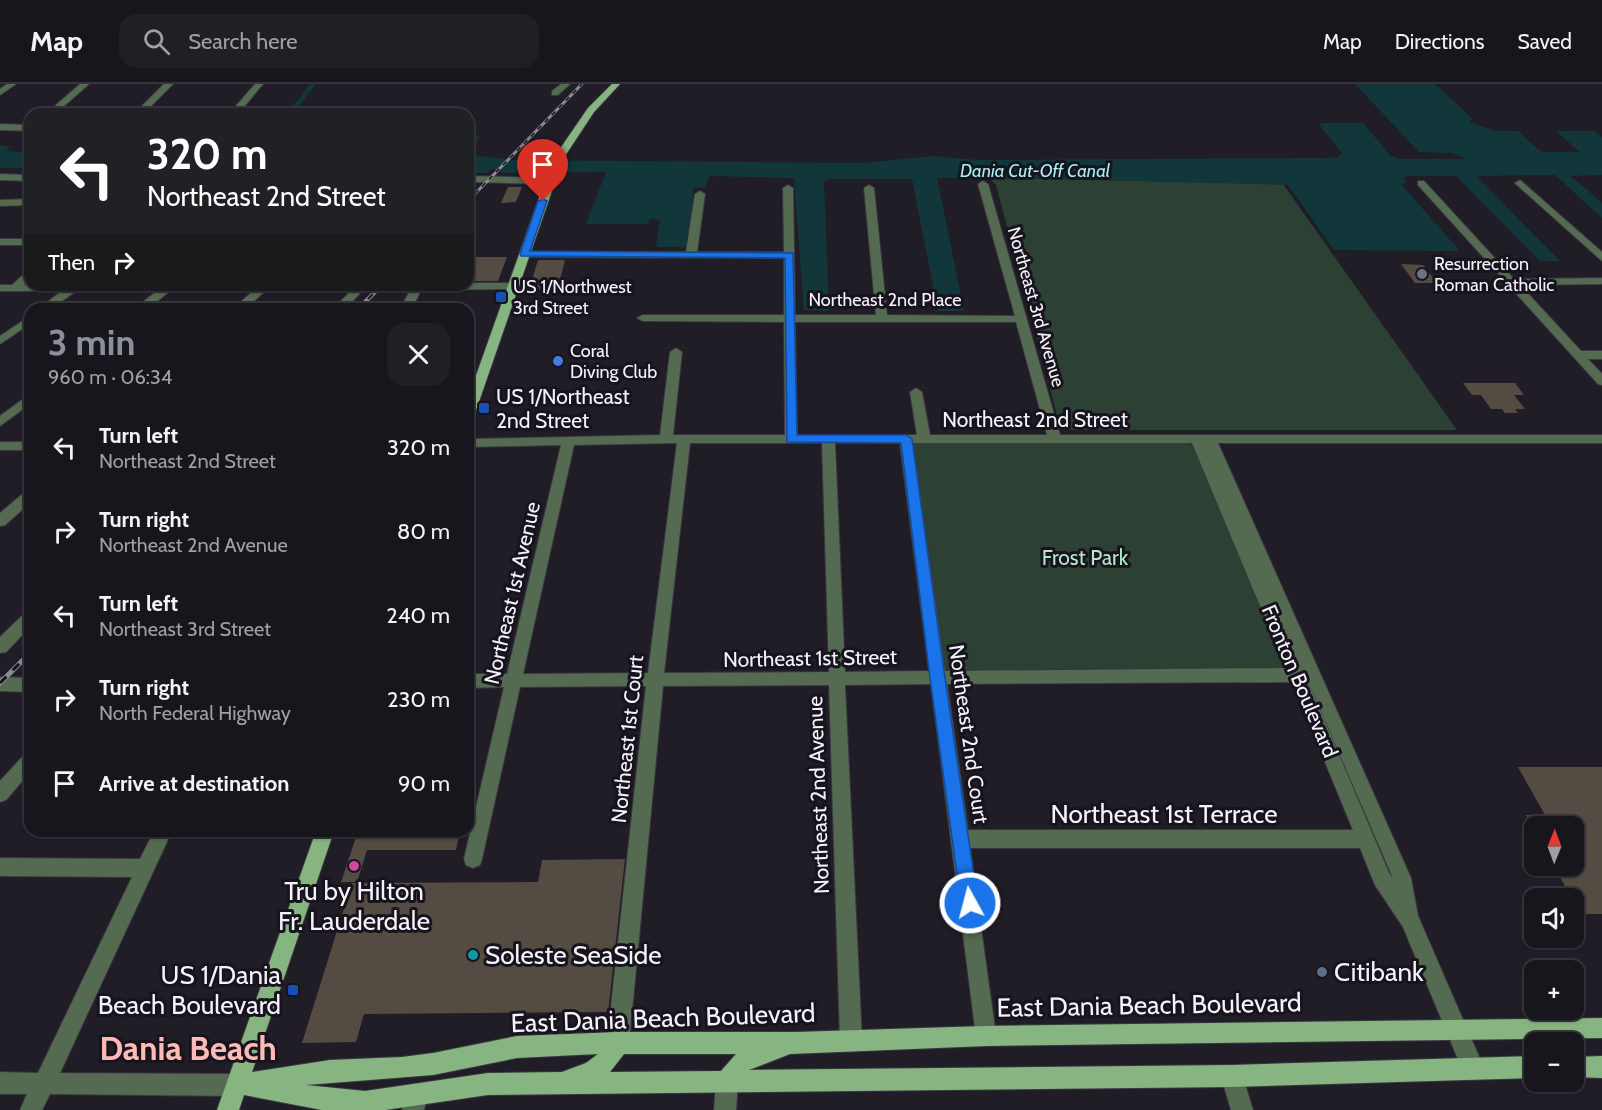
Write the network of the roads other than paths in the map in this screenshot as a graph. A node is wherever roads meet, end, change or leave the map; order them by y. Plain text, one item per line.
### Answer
1 (12, 84) edge
2 (85, 84) edge
3 (168, 84) edge
4 (259, 84) edge
5 (566, 84) edge
6 (605, 84) edge
7 (616, 84) edge
8 (0, 93) edge
9 (555, 93) dead end
10 (57, 108) edge
11 (144, 108) edge
12 (238, 108) edge
13 (0, 127) edge
14 (24, 128) edge
15 (558, 159) junction
16 (0, 177) edge
17 (24, 178) edge
18 (551, 178) junction
19 (24, 179) edge
20 (474, 179) edge
21 (1421, 183) dead end
22 (1520, 183) dead end
23 (983, 184) dead end
24 (788, 188) dead end
25 (869, 188) dead end
26 (700, 194) dead end
27 (0, 195) edge
28 (0, 202) edge
29 (24, 202) edge
30 (0, 242) edge
31 (24, 242) edge
32 (524, 254) junction
33 (691, 255) junction
34 (789, 255) junction
35 (1602, 258) edge
36 (24, 279) edge
37 (1602, 281) edge
38 (1511, 282) junction
39 (474, 286) edge
40 (513, 286) junction
41 (0, 288) edge
42 (15, 288) junction
43 (24, 288) edge
44 (69, 291) edge
45 (163, 291) edge
46 (259, 291) edge
47 (357, 291) edge
48 (52, 303) edge
49 (148, 303) edge
50 (246, 303) edge
51 (345, 303) edge
52 (643, 318) dead end
53 (791, 318) junction
54 (882, 318) junction
55 (1019, 318) junction
56 (24, 323) edge
57 (0, 340) edge
58 (676, 352) dead end
59 (1579, 355) junction
60 (1602, 355) edge
61 (1602, 381) edge
62 (916, 392) dead end
63 (474, 399) edge
64 (24, 403) edge
65 (0, 422) edge
66 (675, 439) junction
67 (791, 439) junction
68 (828, 439) junction
69 (906, 439) junction
70 (924, 439) junction
71 (1054, 439) junction
72 (1203, 439) junction
73 (1602, 439) edge
74 (568, 441) junction
75 (474, 443) edge
76 (0, 446) edge
77 (24, 446) edge
78 (24, 500) edge
79 (0, 521) edge
80 (24, 623) edge
81 (0, 647) edge
82 (1297, 675) junction
83 (836, 678) junction
84 (937, 678) junction
85 (474, 681) edge
86 (514, 681) junction
87 (655, 681) junction
88 (0, 684) edge
89 (24, 685) edge
90 (24, 767) edge
91 (0, 794) edge
92 (160, 837) edge
93 (323, 837) edge
94 (962, 839) junction
95 (1366, 839) junction
96 (473, 859) dead end
97 (0, 867) edge
98 (146, 868) junction
99 (1410, 920) junction
100 (1602, 1028) edge
101 (1456, 1029) junction
102 (986, 1036) junction
103 (851, 1041) junction
104 (796, 1042) junction
105 (618, 1043) junction
106 (1524, 1067) edge
107 (1584, 1067) edge
108 (1602, 1067) edge
109 (1473, 1068) junction
110 (1232, 1076) junction
111 (727, 1082) junction
112 (0, 1083) edge
113 (44, 1083) junction
114 (547, 1083) junction
115 (237, 1085) junction
116 (415, 1102) edge
117 (31, 1110) edge
118 (228, 1110) edge
119 (725, 1110) edge
120 (1242, 1110) edge

1 - 8 street
2 - 10 street
3 - 11 street
4 - 12 street
5 - 9 street
6 - 15 main road
7 - 15 main road
13 - 14 street
15 - 18 main road
16 - 17 street
18 - 20 street
18 - 32 main road
19 - 27 street
21 - 38 street
22 - 35 street
23 - 55 street, Northeast 3rd Avenue
24 - 34 street
25 - 54 street
26 - 33 street
28 - 29 street
30 - 31 street
32 - 33 street
32 - 40 main road
33 - 34 street
34 - 53 street
36 - 42 street
37 - 38 street
38 - 59 street
39 - 40 street
40 - 63 main road
41 - 42 street
42 - 43 street
44 - 48 street
45 - 49 street
46 - 50 street
47 - 51 street
52 - 53 street, Northeast 2nd Place
53 - 54 street, Northeast 2nd Place
53 - 67 street
54 - 55 street, Northeast 2nd Place
55 - 71 street, Northeast 3rd Avenue
56 - 57 street
58 - 66 street, Northeast 1st Court
59 - 60 street
59 - 61 street
62 - 70 street
64 - 65 street
66 - 67 street, Northeast 2nd Street
66 - 74 street, Northeast 2nd Street
66 - 87 street, Northeast 1st Court
67 - 68 street, Northeast 2nd Street
68 - 69 street, Northeast 2nd Street
68 - 83 street, Northeast 2nd Avenue
69 - 70 street, Northeast 2nd Street
69 - 84 street, Northeast 2nd Court
70 - 71 street, Northeast 2nd Street
71 - 72 street, Northeast 2nd Street
72 - 73 street, Northeast 2nd Street
72 - 82 street, Fronton Boulevard
72 - 99 street, Fronton Boulevard
74 - 75 street, Northeast 2nd Street
74 - 86 street, Northeast 1st Avenue
76 - 77 street
78 - 79 street
80 - 81 street
82 - 84 street, Northeast 1st Street
82 - 95 street, Fronton Boulevard
83 - 84 street, Northeast 1st Street
83 - 87 street, Northeast 1st Street
83 - 103 street, Northeast 2nd Avenue
84 - 94 street, Northeast 2nd Court
85 - 86 street, Northeast 1st Street
86 - 87 street, Northeast 1st Street
86 - 96 street, Northeast 1st Avenue
87 - 105 street, Northeast 1st Court
88 - 89 street
90 - 91 street
92 - 98 street
93 - 115 main road
94 - 95 street, Northeast 1st Terrace
94 - 102 street, Northeast 2nd Court
95 - 99 street, Fronton Boulevard
97 - 98 street
98 - 113 street
99 - 101 street, Fronton Boulevard
100 - 101 main road, East Dania Beach Boulevard
101 - 102 main road, East Dania Beach Boulevard
101 - 109 street, Fronton Boulevard
102 - 103 main road, East Dania Beach Boulevard
103 - 104 main road, East Dania Beach Boulevard
104 - 105 main road, East Dania Beach Boulevard
104 - 111 main road
105 - 114 main road
105 - 115 main road, East Dania Beach Boulevard
106 - 109 main road
107 - 108 main road
109 - 110 main road
110 - 111 main road
110 - 120 street
111 - 114 main road
111 - 119 street
112 - 113 street
113 - 115 street
113 - 117 street
114 - 116 main road
115 - 116 main road
115 - 118 main road

